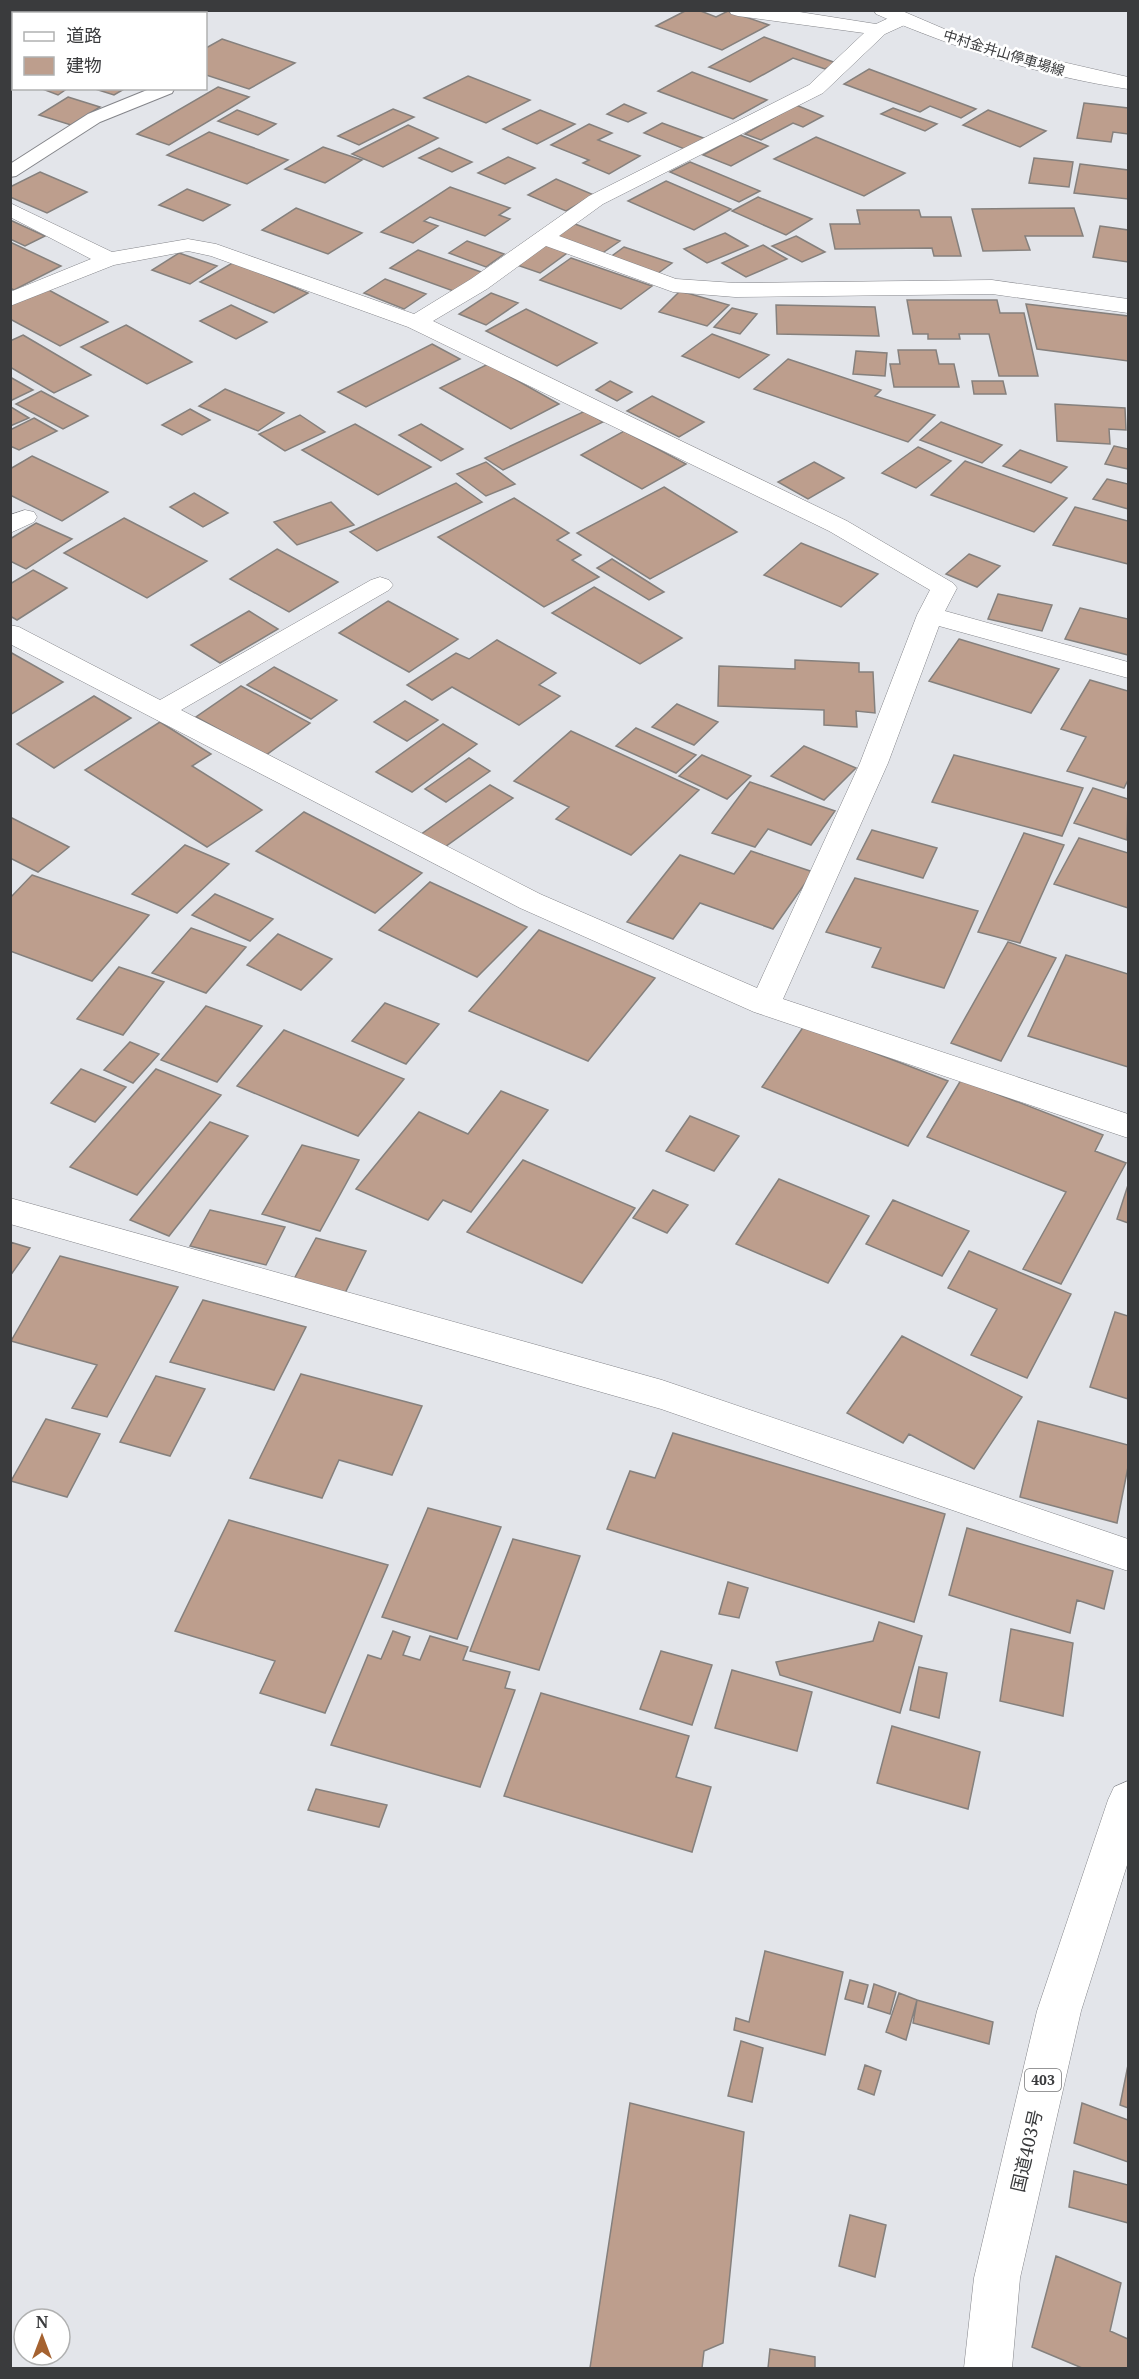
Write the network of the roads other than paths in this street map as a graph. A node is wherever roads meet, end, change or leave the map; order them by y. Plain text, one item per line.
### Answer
1 (738, 10) edge
2 (888, 20) edge
3 (1128, 82) edge
4 (161, 90) edge
5 (10, 172) edge
6 (10, 209) edge
7 (542, 237) junction
8 (109, 259) junction
9 (10, 300) edge
10 (1128, 306) edge
11 (416, 322) junction
12 (380, 585) dead end
13 (930, 615) junction
14 (10, 633) edge
15 (1128, 670) edge
16 (162, 710) junction
17 (765, 1004) junction
18 (1128, 1126) edge
19 (10, 1211) edge
20 (1128, 1555) edge
21 (1128, 1800) edge
22 (988, 2368) edge

1 - 2 main road, 中村金井山停車場線
2 - 3 main road, 中村金井山停車場線
2 - 7 main road
4 - 5 lane
6 - 8 main road
7 - 10 main road
7 - 11 main road
8 - 9 main road
8 - 11 main road
11 - 13 main road
12 - 16 main road
13 - 15 main road
13 - 17 main road
14 - 16 main road
16 - 17 main road
17 - 18 main road
19 - 20 main road
21 - 22 main road, 国道403号 / 403

